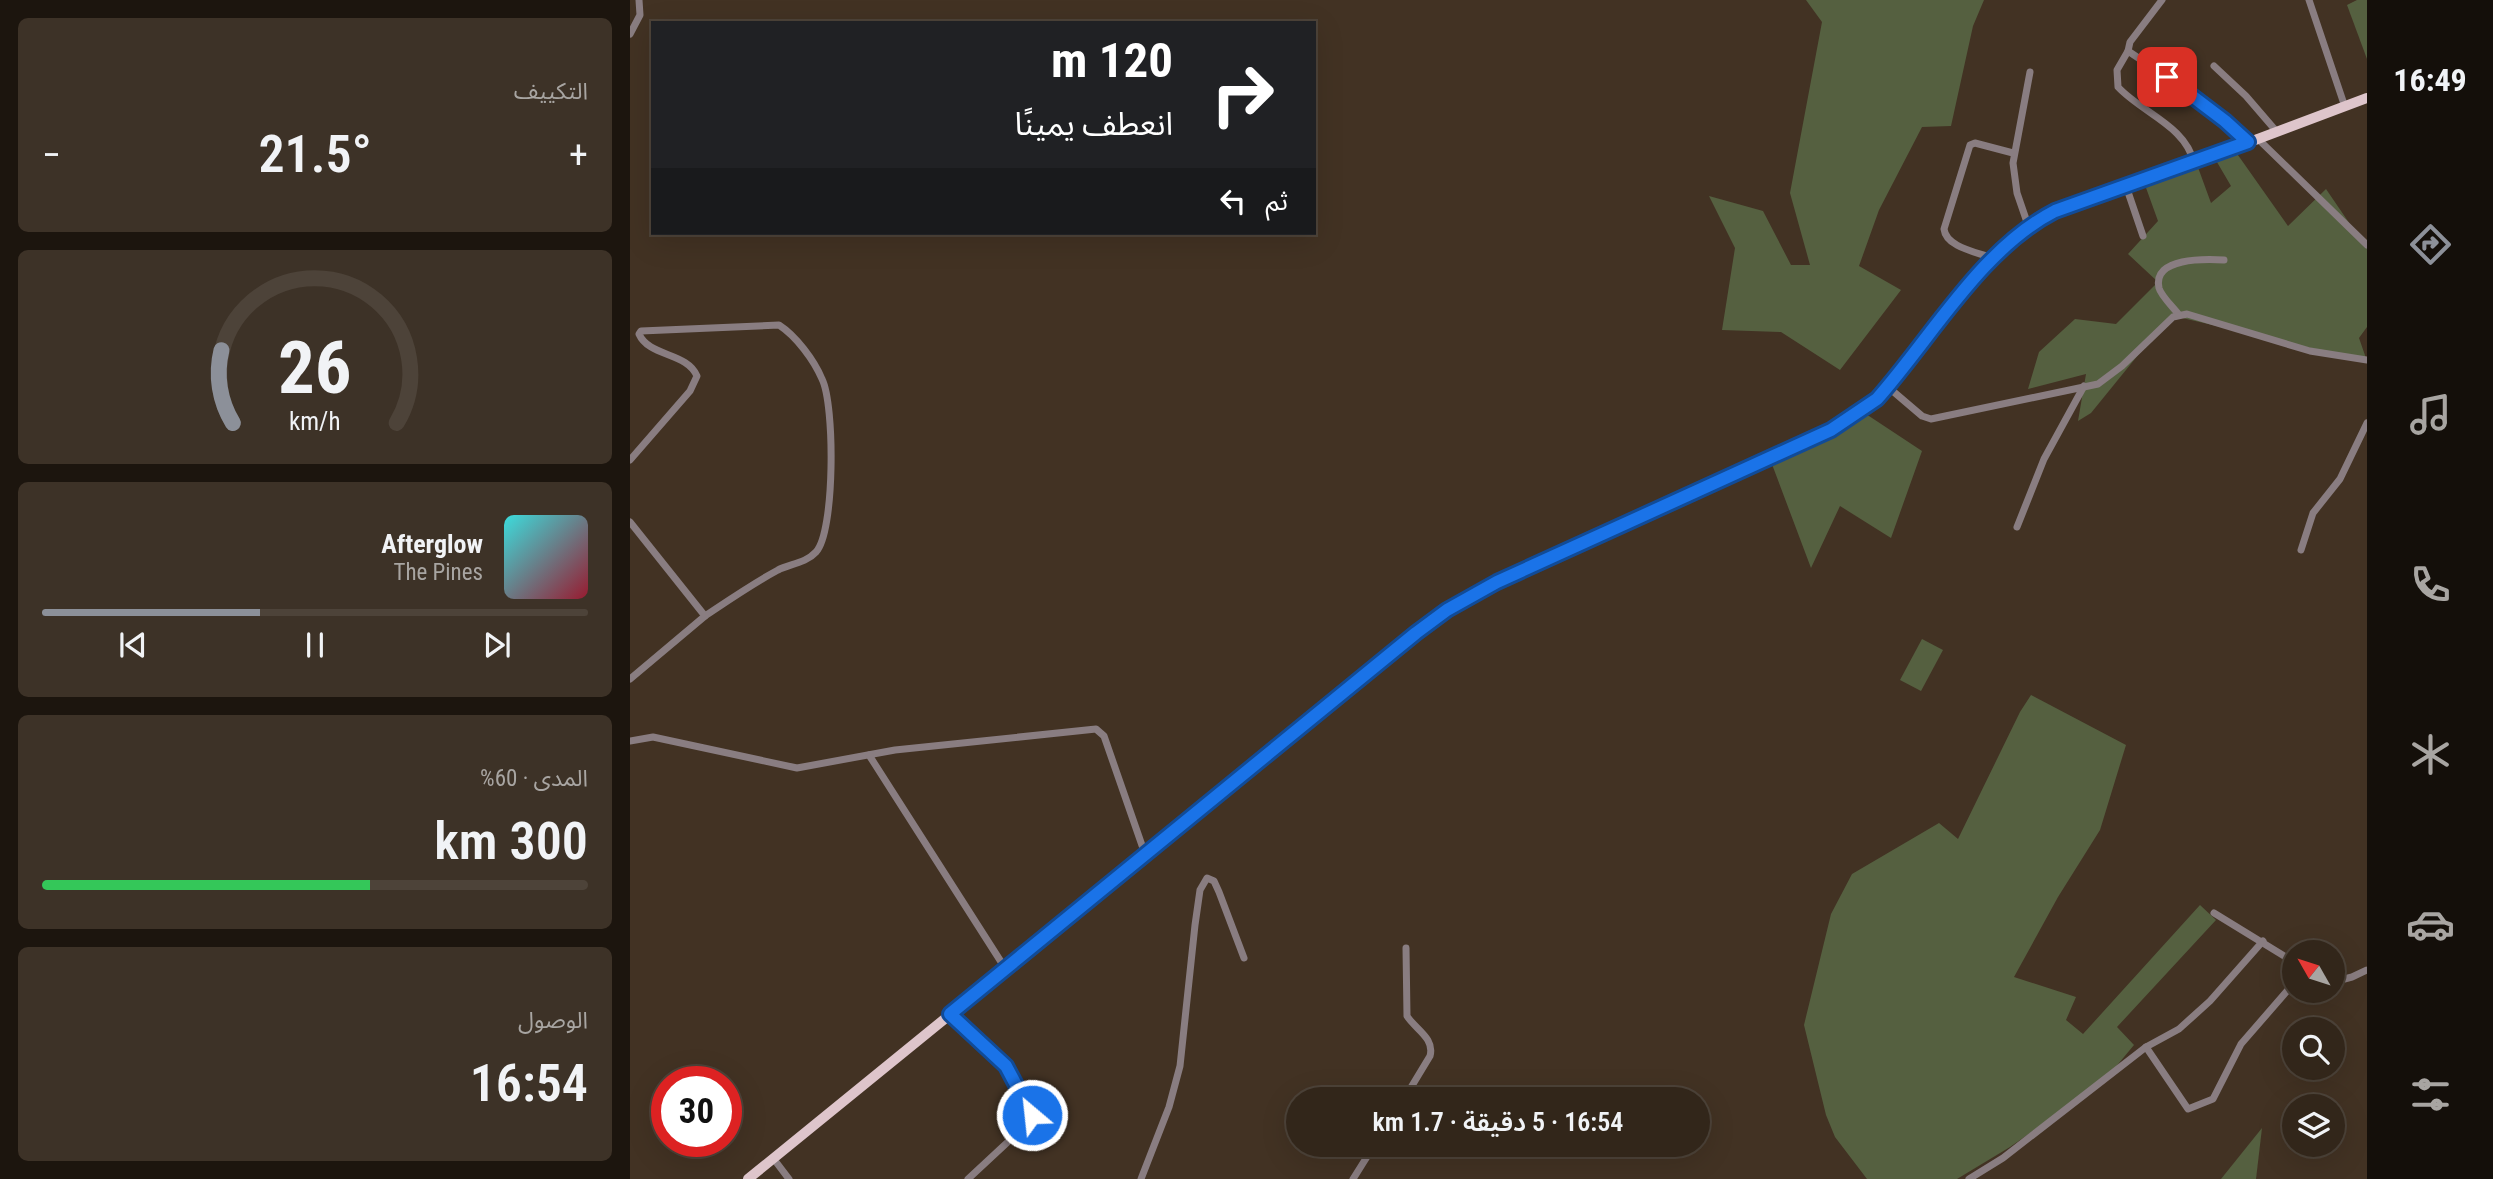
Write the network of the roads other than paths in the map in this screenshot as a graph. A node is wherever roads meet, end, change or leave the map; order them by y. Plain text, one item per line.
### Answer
1 (639, 0) edge
2 (2162, 0) edge
3 (2309, 0) edge
4 (630, 34) edge
5 (2128, 51) junction
6 (2214, 66) dead end
7 (2030, 72) dead end
8 (2367, 98) edge
9 (2345, 107) junction
10 (2277, 132) junction
11 (2252, 140) junction
12 (2013, 153) junction
13 (2194, 163) junction
14 (2126, 186) junction
15 (2028, 225) junction
16 (2367, 234) edge
17 (2358, 235) junction
18 (2143, 236) dead end
19 (2367, 245) edge
20 (1992, 258) junction
21 (2224, 260) dead end
22 (2179, 316) junction
23 (2367, 360) edge
24 (2084, 386) junction
25 (1888, 387) junction
26 (2367, 423) edge
27 (630, 460) edge
28 (630, 522) edge
29 (2017, 527) dead end
30 (2301, 550) dead end
31 (705, 616) junction
32 (630, 679) edge
33 (630, 741) edge
34 (869, 755) junction
35 (1145, 855) junction
36 (2214, 913) dead end
37 (2263, 940) junction
38 (1406, 948) dead end
39 (2282, 953) edge
40 (1244, 958) dead end
41 (1004, 968) junction
42 (2367, 970) edge
43 (2345, 979) edge
44 (2282, 997) edge
45 (950, 1014) junction
46 (2146, 1047) junction
47 (1411, 1087) edge
48 (1367, 1157) edge
49 (773, 1158) junction
50 (748, 1179) edge
51 (789, 1179) edge
52 (968, 1179) edge
53 (1141, 1179) edge
54 (1353, 1179) edge
55 (1969, 1179) edge

1 - 4 street
2 - 5 street
3 - 9 street
5 - 11 street
5 - 13 street
6 - 10 street
7 - 12 street
8 - 9 main road
9 - 10 main road
10 - 11 main road
11 - 13 main road
11 - 17 street
12 - 15 street
12 - 20 street
13 - 14 main road
14 - 15 main road
14 - 18 street
15 - 20 main road
16 - 17 street
17 - 19 street
20 - 25 main road
21 - 22 street
22 - 23 street
22 - 24 street
24 - 25 street
24 - 29 street
25 - 35 main road
26 - 30 street
27 - 31 street
28 - 31 street
31 - 32 street
33 - 34 street
34 - 35 street
34 - 41 street
35 - 41 main road
36 - 37 street
37 - 39 street
37 - 46 street
38 - 47 street
40 - 53 street
41 - 45 main road
42 - 43 street
44 - 46 street
45 - 49 main road
45 - 52 street
46 - 55 street
48 - 54 street
49 - 50 main road
49 - 51 street

